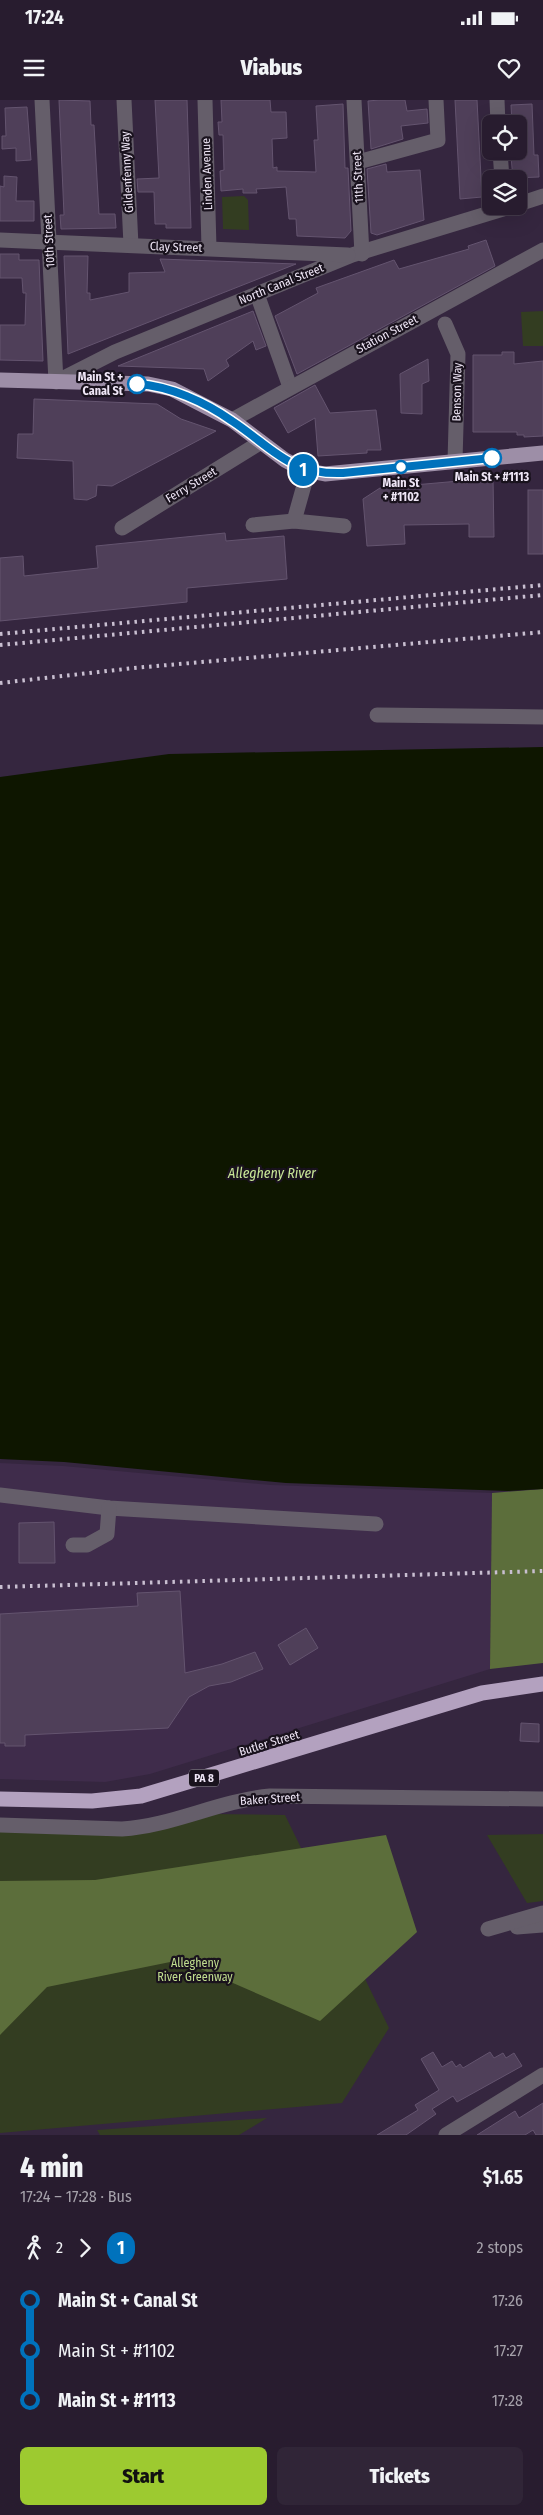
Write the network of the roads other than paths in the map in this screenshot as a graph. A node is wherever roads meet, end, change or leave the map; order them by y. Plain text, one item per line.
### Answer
1 (42, 100) edge
2 (124, 100) edge
3 (205, 100) edge
4 (354, 100) edge
5 (436, 100) edge
6 (497, 100) edge
7 (498, 115) edge
8 (358, 162) junction
9 (543, 196) edge
10 (527, 201) edge
11 (482, 215) edge
12 (0, 240) edge
13 (49, 242) junction
14 (131, 245) junction
15 (209, 248) junction
16 (543, 250) edge
17 (357, 255) junction
18 (257, 294) junction
19 (446, 324) dead end
20 (0, 380) edge
21 (56, 382) junction
22 (290, 387) junction
23 (232, 420) junction
24 (261, 442) junction
25 (543, 453) edge
26 (455, 461) junction
27 (308, 471) junction
28 (294, 521) junction
29 (253, 525) dead end
30 (344, 526) dead end
31 (122, 528) dead end
32 (378, 715) dead end
33 (543, 717) edge
34 (0, 1495) edge
35 (109, 1508) junction
36 (376, 1524) dead end
37 (73, 1545) dead end
38 (543, 1684) edge
39 (0, 1799) edge
40 (543, 1799) edge
41 (0, 1826) edge
42 (543, 1913) edge
43 (543, 1925) edge
44 (543, 2075) edge
45 (446, 2135) edge

1 - 13 street, 10th Street
2 - 14 street, Gildenfenny Way
3 - 15 street, Linden Avenue
4 - 8 street, 11th Street
5 - 8 street
6 - 7 street
8 - 17 street, 11th Street
9 - 10 street
11 - 17 street, North Canal Street
12 - 13 street, Clay Street
13 - 14 street, Clay Street
13 - 21 street, 10th Street
14 - 15 street, Clay Street
15 - 17 street, Clay Street
16 - 22 street, Station Street
17 - 18 street, North Canal Street
18 - 21 street, North Canal Street
18 - 22 street
19 - 26 street, Benson Way
20 - 21 main road
21 - 23 main road
22 - 23 street, Station Street
23 - 24 main road
24 - 27 main road
24 - 31 street, Ferry Street
25 - 26 main road
26 - 27 main road
27 - 28 street
28 - 29 street
28 - 30 street
32 - 33 street
34 - 35 street
35 - 36 street
35 - 37 street
38 - 39 highway, Butler Street / PA 8
40 - 41 street, Baker Street
42 - 43 street
44 - 45 street

